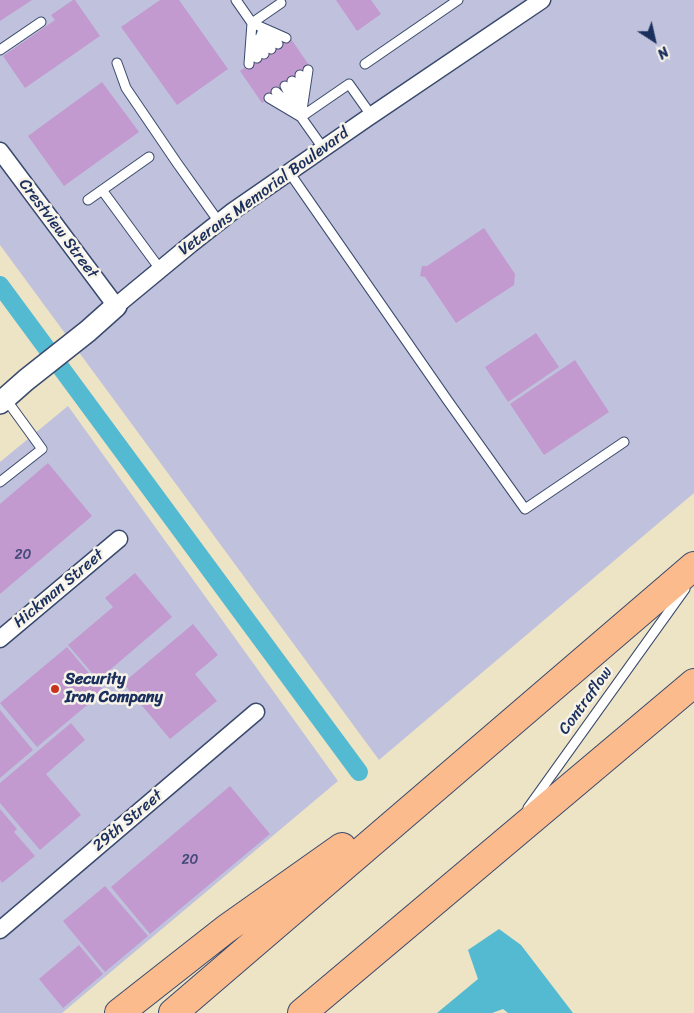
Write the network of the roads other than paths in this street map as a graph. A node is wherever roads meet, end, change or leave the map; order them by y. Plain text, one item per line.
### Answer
1 (236, 0) edge
2 (458, 0) edge
3 (542, 0) edge
4 (281, 3) dead end
5 (42, 22) dead end
6 (252, 23) junction
7 (286, 38) dead end
8 (0, 50) edge
9 (117, 63) dead end
10 (249, 64) dead end
11 (364, 64) dead end
12 (308, 70) dead end
13 (273, 95) dead end
14 (371, 115) junction
15 (301, 117) junction
16 (323, 148) junction
17 (0, 152) edge
18 (148, 157) dead end
19 (288, 172) junction
20 (102, 190) junction
21 (88, 200) dead end
22 (219, 222) junction
23 (160, 269) junction
24 (116, 306) junction
25 (3, 400) edge
26 (624, 442) dead end
27 (0, 482) edge
28 (119, 539) dead end
29 (694, 566) edge
30 (694, 576) edge
31 (0, 639) edge
32 (694, 683) edge
33 (256, 712) dead end
34 (480, 749) junction
35 (502, 845) junction
36 (0, 930) edge
37 (119, 1013) edge
38 (173, 1013) edge
39 (302, 1013) edge

1 - 6 lane
2 - 11 lane
3 - 14 street, Veterans Memorial Boulevard
4 - 6 lane
5 - 8 lane
6 - 6 lane
6 - 7 lane
6 - 10 lane
9 - 22 lane
12 - 15 lane
13 - 15 lane
14 - 15 lane
14 - 16 street, Veterans Memorial Boulevard
15 - 15 lane
15 - 16 lane
16 - 19 street, Veterans Memorial Boulevard
17 - 24 street, Crestview Street
18 - 20 lane
19 - 22 street, Veterans Memorial Boulevard
19 - 26 lane
20 - 21 lane
20 - 23 lane
22 - 23 street, Veterans Memorial Boulevard
23 - 24 street, Veterans Memorial Boulevard
24 - 25 street, Veterans Memorial Boulevard
25 - 27 lane
28 - 31 street, Hickman Street
29 - 34 highway
30 - 35 lane, Contraflow
32 - 35 highway
33 - 36 street, 29th Street
34 - 37 highway
34 - 38 highway
35 - 39 highway

